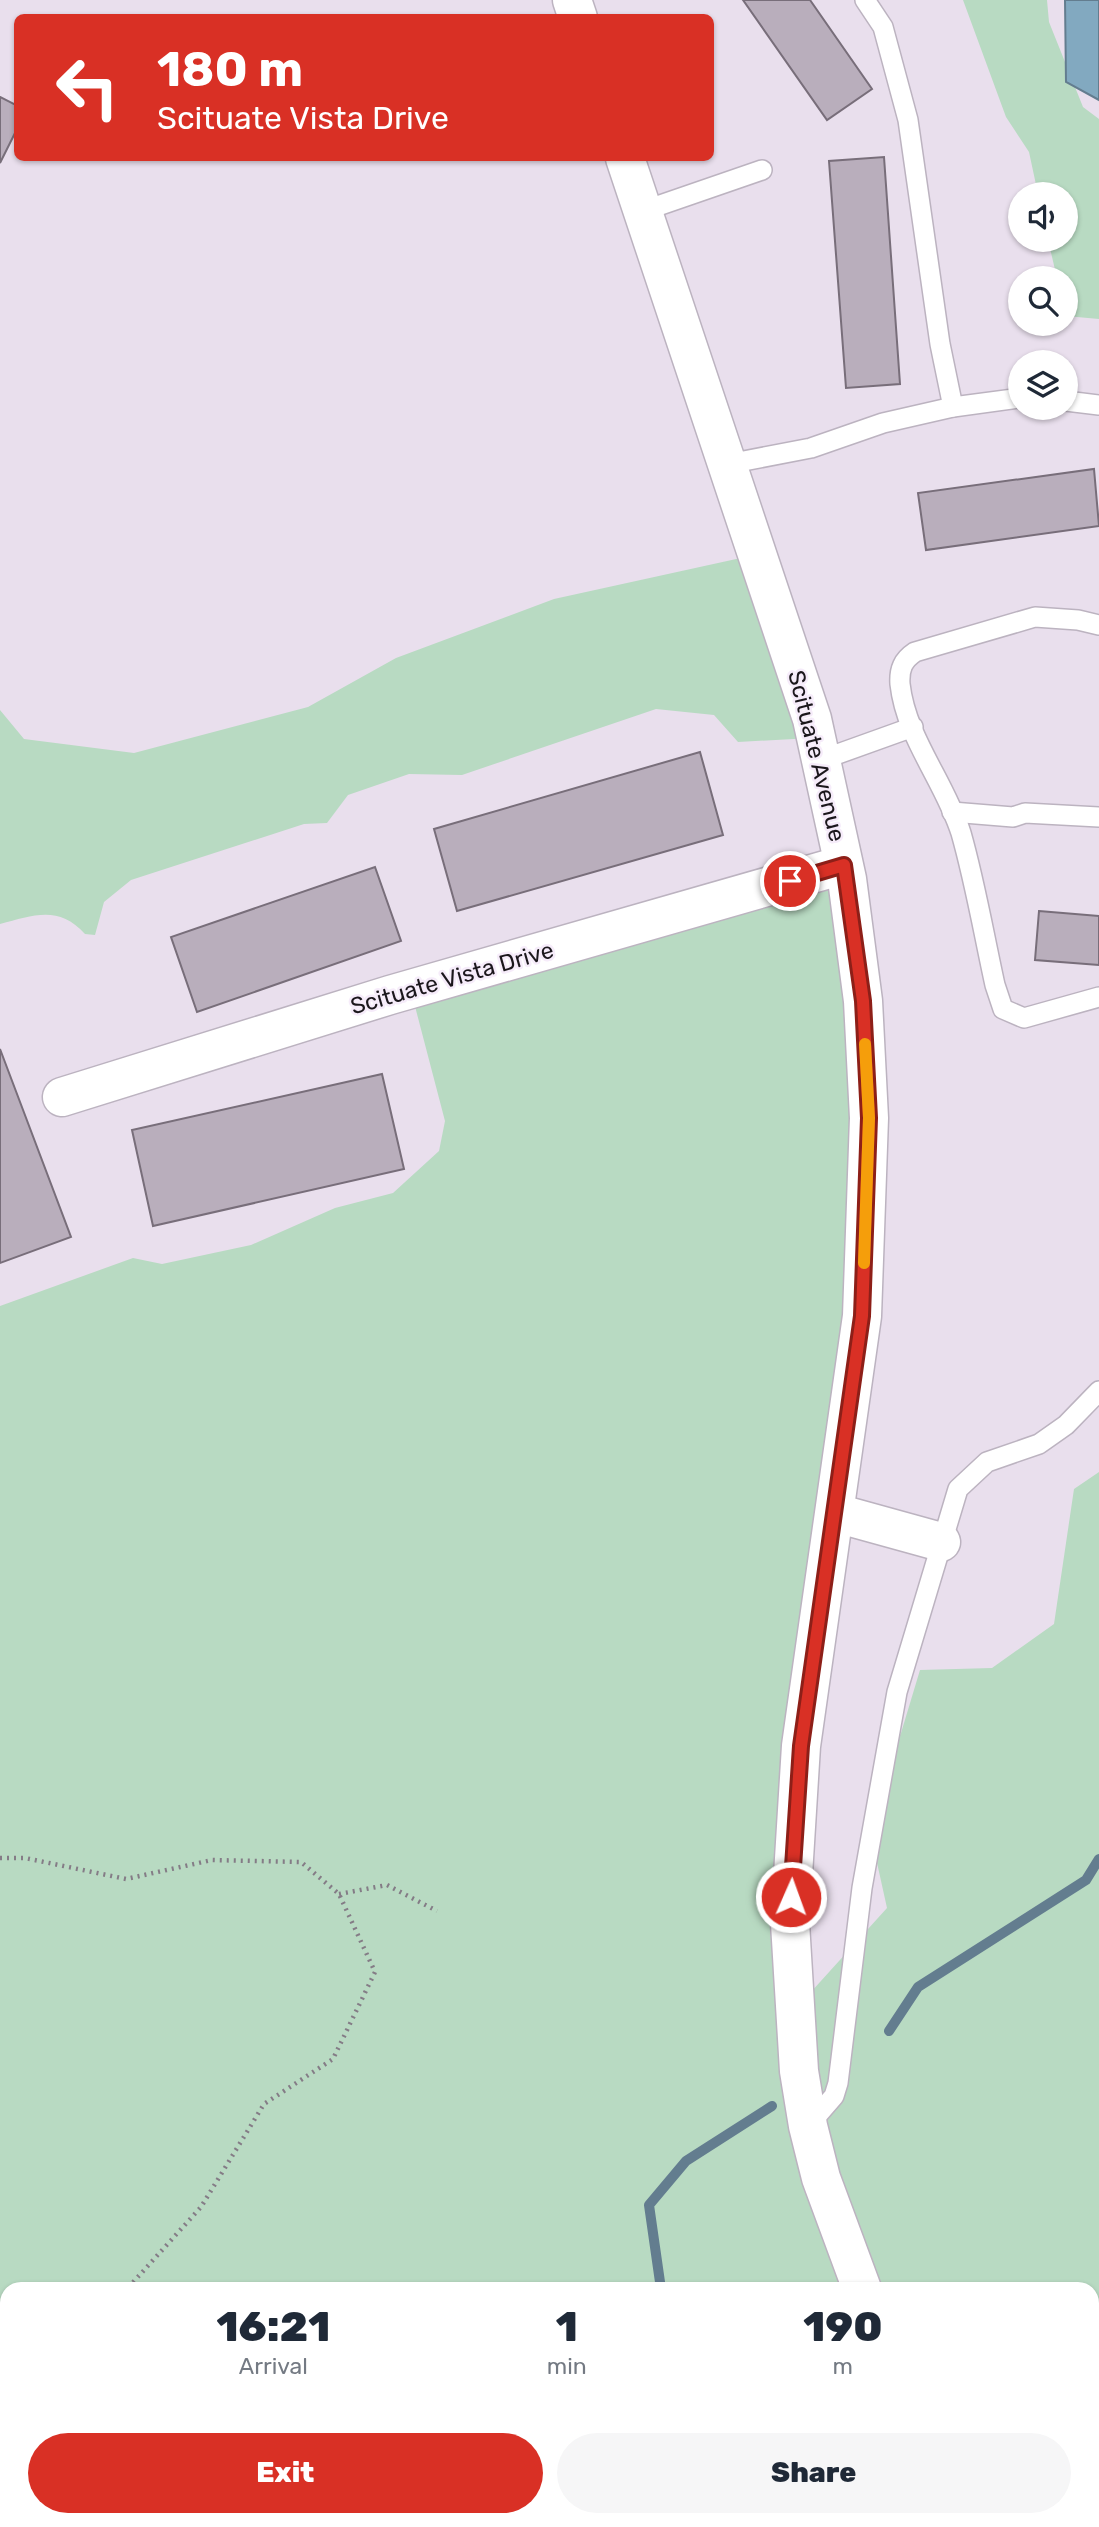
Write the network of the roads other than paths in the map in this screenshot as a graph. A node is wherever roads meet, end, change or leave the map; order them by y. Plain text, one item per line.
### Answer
1 (865, 0) edge
2 (626, 161) edge
3 (762, 170) dead end
4 (643, 211) junction
5 (1008, 400) edge
6 (1078, 402) edge
7 (1099, 405) edge
8 (953, 407) junction
9 (728, 464) junction
10 (1099, 625) edge
11 (913, 727) junction
12 (821, 760) junction
13 (952, 812) junction
14 (1099, 817) edge
15 (844, 865) junction
16 (1099, 997) edge
17 (62, 1097) dead end
18 (1099, 1391) edge
19 (836, 1513) junction
20 (942, 1542) junction
21 (808, 2126) junction
22 (859, 2282) edge

1 - 8 lane
2 - 4 main road, Scituate Avenue
3 - 4 lane
4 - 9 main road, Scituate Avenue
5 - 8 lane
6 - 7 lane
8 - 9 lane
9 - 12 main road, Scituate Avenue
10 - 11 lane
11 - 12 lane
11 - 13 lane
12 - 15 main road, Scituate Avenue
13 - 14 lane
13 - 16 lane
15 - 17 main road, Scituate Vista Drive
15 - 19 main road, Scituate Avenue
18 - 20 lane
19 - 20 main road
19 - 21 main road, Scituate Avenue
20 - 21 lane
21 - 22 main road, Scituate Avenue

